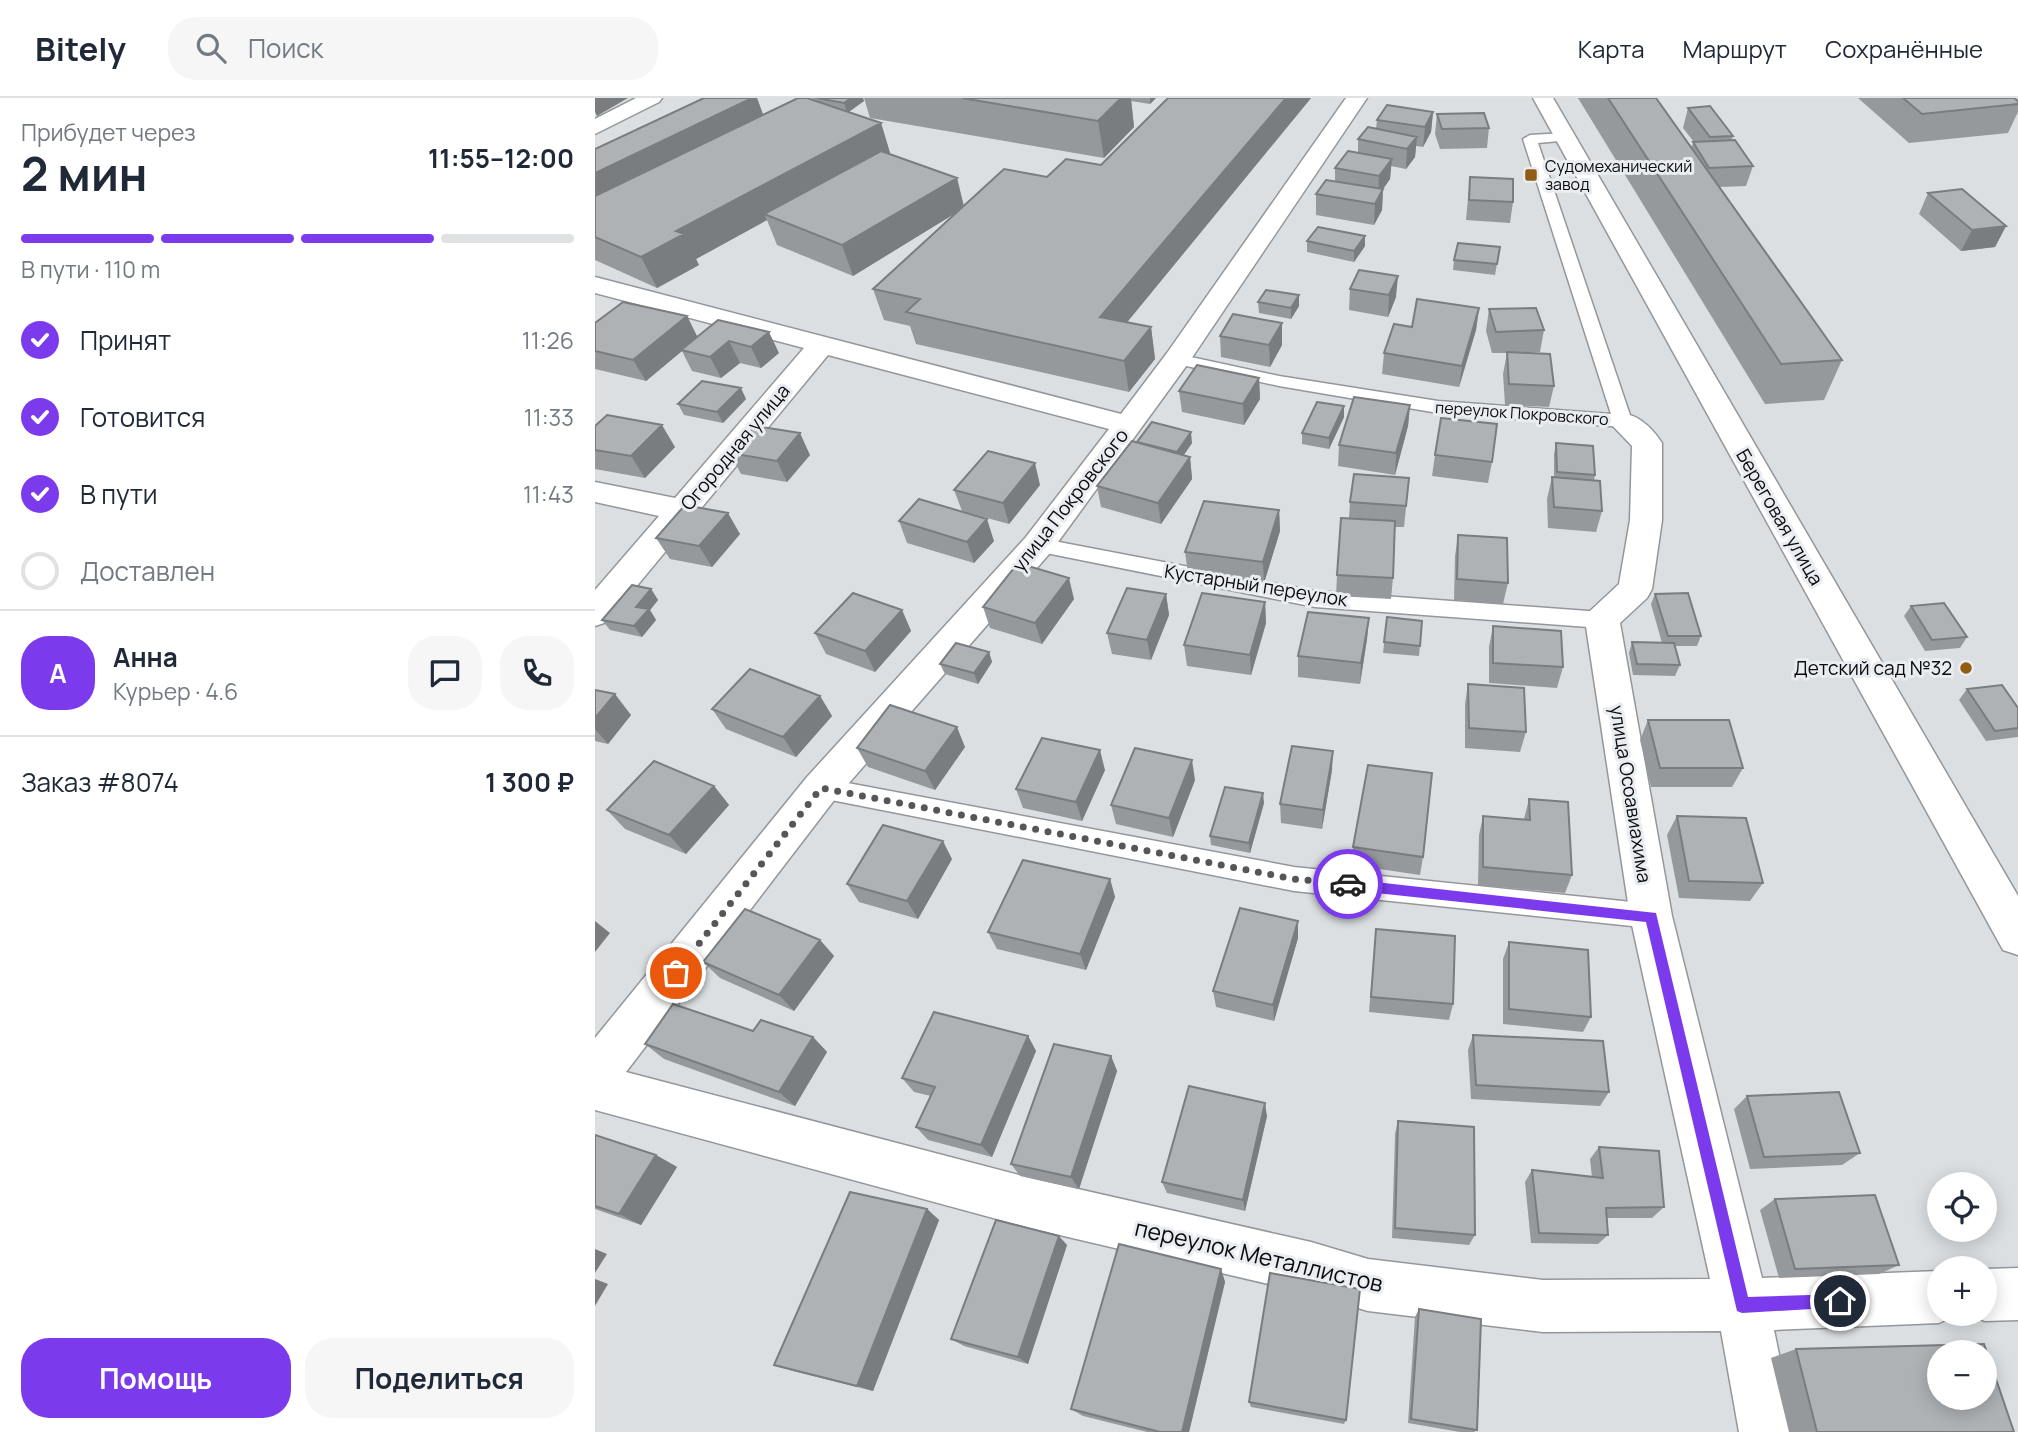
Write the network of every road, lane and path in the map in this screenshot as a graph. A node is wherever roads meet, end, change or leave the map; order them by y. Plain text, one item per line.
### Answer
1 (652, 98) edge
2 (1357, 98) edge
3 (1543, 98) edge
4 (595, 127) edge
5 (1565, 137) junction
6 (595, 285) edge
7 (821, 345) junction
8 (1177, 359) junction
9 (1623, 421) junction
10 (1129, 425) junction
11 (595, 492) edge
12 (682, 510) junction
13 (1038, 545) junction
14 (595, 613) edge
15 (1602, 620) junction
16 (821, 788) junction
17 (1651, 916) junction
18 (2018, 936) edge
19 (595, 1075) edge
20 (595, 1087) edge
21 (2018, 1294) edge
22 (1997, 1295) edge
23 (1927, 1298) edge
24 (1742, 1306) junction
25 (1767, 1432) edge

1 - 4 street
2 - 8 street, улица Покровского
3 - 5 street, Береговая улица
5 - 9 lane, переулок Покровского
5 - 18 street, Береговая улица
6 - 7 street
7 - 10 street
7 - 12 street, Огородная улица
8 - 9 lane, переулок Покровского
8 - 10 street, улица Покровского
9 - 15 street
10 - 13 street, улица Покровского
11 - 12 street
12 - 14 street, Огородная улица
13 - 15 lane, Кустарный переулок
13 - 16 street, улица Покровского
15 - 17 street, улица Осоавиахима
16 - 17 lane
16 - 19 street, улица Покровского
17 - 24 street, улица Осоавиахима
20 - 24 street, переулок Металлистов
21 - 22 street
23 - 24 street, переулок Металлистов
24 - 25 street, улица Осоавиахима

